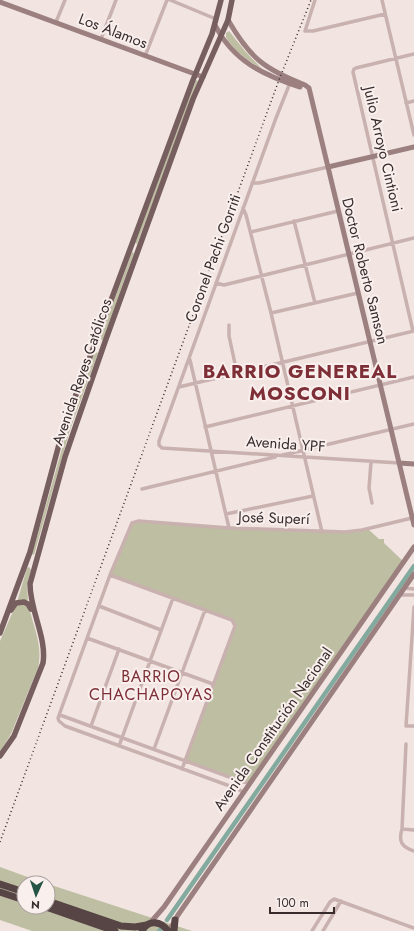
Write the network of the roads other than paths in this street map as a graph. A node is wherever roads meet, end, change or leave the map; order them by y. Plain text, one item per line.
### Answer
1 (65, 0) edge
2 (116, 0) edge
3 (168, 0) edge
4 (220, 0) edge
5 (232, 0) edge
6 (315, 0) edge
7 (382, 0) edge
8 (0, 2) edge
9 (9, 2) edge
10 (385, 14) junction
11 (216, 19) junction
12 (228, 20) junction
13 (56, 22) junction
14 (215, 25) junction
15 (221, 36) junction
16 (101, 39) junction
17 (414, 54) edge
18 (145, 56) junction
19 (395, 58) junction
20 (195, 74) junction
21 (203, 78) junction
22 (291, 82) junction
23 (414, 101) edge
24 (406, 103) junction
25 (414, 135) edge
26 (414, 147) edge
27 (372, 156) junction
28 (328, 167) junction
29 (252, 183) junction
30 (243, 208) junction
31 (338, 211) junction
32 (294, 221) junction
33 (251, 232) junction
34 (414, 238) edge
35 (393, 244) junction
36 (349, 254) junction
37 (305, 265) junction
38 (261, 276) junction
39 (216, 283) junction
40 (358, 293) junction
41 (315, 303) junction
42 (271, 314) junction
43 (229, 324) dead end
44 (414, 331) edge
45 (370, 342) junction
46 (189, 358) junction
47 (282, 363) junction
48 (237, 373) junction
49 (414, 377) edge
50 (194, 383) junction
51 (380, 385) junction
52 (179, 387) junction
53 (292, 406) junction
54 (414, 424) edge
55 (205, 427) junction
56 (390, 429) junction
57 (159, 445) joint
58 (302, 450) junction
59 (210, 451) junction
60 (280, 456) junction
61 (304, 457) junction
62 (371, 462) junction
63 (399, 463) junction
64 (414, 464) edge
65 (215, 471) junction
66 (142, 488) dead end
67 (313, 496) junction
68 (372, 503) dead end
69 (226, 514) junction
70 (412, 518) junction
71 (414, 525) edge
72 (228, 528) junction
73 (322, 532) junction
74 (414, 547) edge
75 (414, 574) edge
76 (110, 575) junction
77 (404, 588) junction
78 (414, 589) edge
79 (400, 595) junction
80 (414, 595) edge
81 (173, 598) junction
82 (99, 606) junction
83 (414, 607) edge
84 (205, 610) junction
85 (3, 626) junction
86 (161, 630) junction
87 (0, 633) edge
88 (40, 634) junction
89 (87, 638) junction
90 (119, 649) junction
91 (150, 661) junction
92 (182, 672) junction
93 (213, 684) junction
94 (409, 691) junction
95 (414, 692) edge
96 (60, 715) junction
97 (91, 726) junction
98 (414, 726) edge
99 (122, 737) junction
100 (406, 744) dead end
101 (119, 746) junction
102 (154, 749) junction
103 (0, 756) edge
104 (185, 760) junction
105 (182, 770) junction
106 (250, 783) junction
107 (244, 793) junction
108 (402, 829) junction
109 (414, 830) edge
110 (414, 852) edge
111 (1, 887) edge
112 (16, 890) edge
113 (16, 895) edge
114 (341, 901) junction
115 (56, 904) edge
116 (56, 910) edge
117 (175, 920) junction
118 (149, 924) junction
119 (414, 928) edge
120 (115, 931) edge
121 (142, 931) edge
122 (169, 931) edge
123 (174, 931) edge
124 (312, 931) edge
125 (323, 931) edge

1 - 13 street
2 - 16 street
3 - 11 street
3 - 18 street
4 - 11 main road, Avenida Reyes Católicos
5 - 12 main road, Avenida Reyes Católicos
6 - 10 street
7 - 10 street
8 - 9 street, Los Álamos
9 - 13 street, Los Álamos
10 - 19 street
11 - 14 main road, Avenida Reyes Católicos
12 - 15 main road, Avenida Reyes Católicos
12 - 22 street, Doctor Roberto Samson
13 - 16 street, Los Álamos
14 - 15 street, Doctor Roberto Samson
14 - 20 main road, Avenida Reyes Católicos
15 - 21 main road, Avenida Reyes Católicos
15 - 22 street, Doctor Roberto Samson
16 - 18 street, Los Álamos
17 - 19 street
18 - 20 street, Los Álamos
19 - 24 street
19 - 27 street, Julio Arroyo Cintioni
20 - 21 street, Los Álamos
20 - 85 main road, Avenida Reyes Católicos
21 - 88 main road, Avenida Reyes Católicos
22 - 28 street, Doctor Roberto Samson
22 - 29 street, Coronel Pachi Gorriti
23 - 24 street
24 - 25 street
26 - 27 street
27 - 28 street
27 - 35 street, Julio Arroyo Cintioni
28 - 29 street
28 - 31 street, Doctor Roberto Samson
29 - 30 street, Coronel Pachi Gorriti
30 - 33 street
30 - 39 street, Coronel Pachi Gorriti
31 - 32 street
31 - 36 street, Doctor Roberto Samson
32 - 33 street
32 - 37 street
33 - 38 street
34 - 35 street
35 - 36 street
35 - 44 street, Julio Arroyo Cintioni
36 - 37 street
36 - 40 street, Doctor Roberto Samson
37 - 38 street
37 - 41 street
38 - 39 street
38 - 42 street
39 - 46 street, Coronel Pachi Gorriti
40 - 41 street
40 - 45 street, Doctor Roberto Samson
41 - 42 street
42 - 47 street
43 - 48 street
44 - 45 street
45 - 47 street
45 - 51 street, Doctor Roberto Samson
46 - 50 street
46 - 52 street, Coronel Pachi Gorriti
47 - 48 street
47 - 53 street
48 - 50 street
49 - 51 street
50 - 52 street
50 - 55 street
51 - 53 street
51 - 56 street, Doctor Roberto Samson
52 - 57 street, Coronel Pachi Gorriti
53 - 55 street
53 - 58 street
54 - 56 street
55 - 59 street
56 - 58 street
56 - 63 street, Doctor Roberto Samson
57 - 59 street, Avenida YPF
58 - 60 street
58 - 61 street
59 - 60 street, Avenida YPF
59 - 65 street
60 - 61 street, Avenida YPF
60 - 65 street
61 - 62 street, Avenida YPF
61 - 67 street
62 - 63 street, Avenida YPF
62 - 68 street
63 - 64 street, Avenida YPF
63 - 70 street, Doctor Roberto Samson
65 - 66 street
65 - 69 street
67 - 69 street
67 - 73 street
69 - 72 street
70 - 71 street, Doctor Roberto Samson
70 - 73 street, José Superí
72 - 73 street, José Superí
72 - 76 street, José Superí
74 - 106 street, Avenida Constitución Nacional
75 - 77 street, Avenida Constitución Nacional
76 - 81 street
76 - 82 street
77 - 78 street
77 - 79 street, Avenida Constitución Nacional
79 - 80 street
79 - 117 street, Avenida Constitución Nacional
81 - 84 street
81 - 86 street
82 - 86 street
82 - 89 street
83 - 94 street
84 - 92 street
84 - 93 street
85 - 87 main road, Avenida Reyes Católicos
85 - 88 main road
86 - 91 street
88 - 103 main road, Avenida Reyes Católicos
89 - 90 street
89 - 96 street
90 - 91 street
90 - 97 street
91 - 92 street
91 - 99 street
92 - 93 street
92 - 102 street
93 - 104 street
94 - 95 street
94 - 98 street
96 - 97 street
96 - 101 street
97 - 99 street
99 - 101 street
99 - 102 street
100 - 108 street
101 - 105 street
102 - 104 street
104 - 105 street
104 - 106 street
105 - 107 street
106 - 107 street, Avenida Constitución Nacional
107 - 118 street, Avenida Constitución Nacional
108 - 109 street
108 - 110 street
111 - 112 highway
111 - 113 highway
114 - 119 street
114 - 124 street
114 - 125 street
115 - 118 highway
116 - 120 highway
117 - 122 street, Avenida Constitución Nacional
117 - 123 highway
118 - 121 highway
118 - 122 highway

